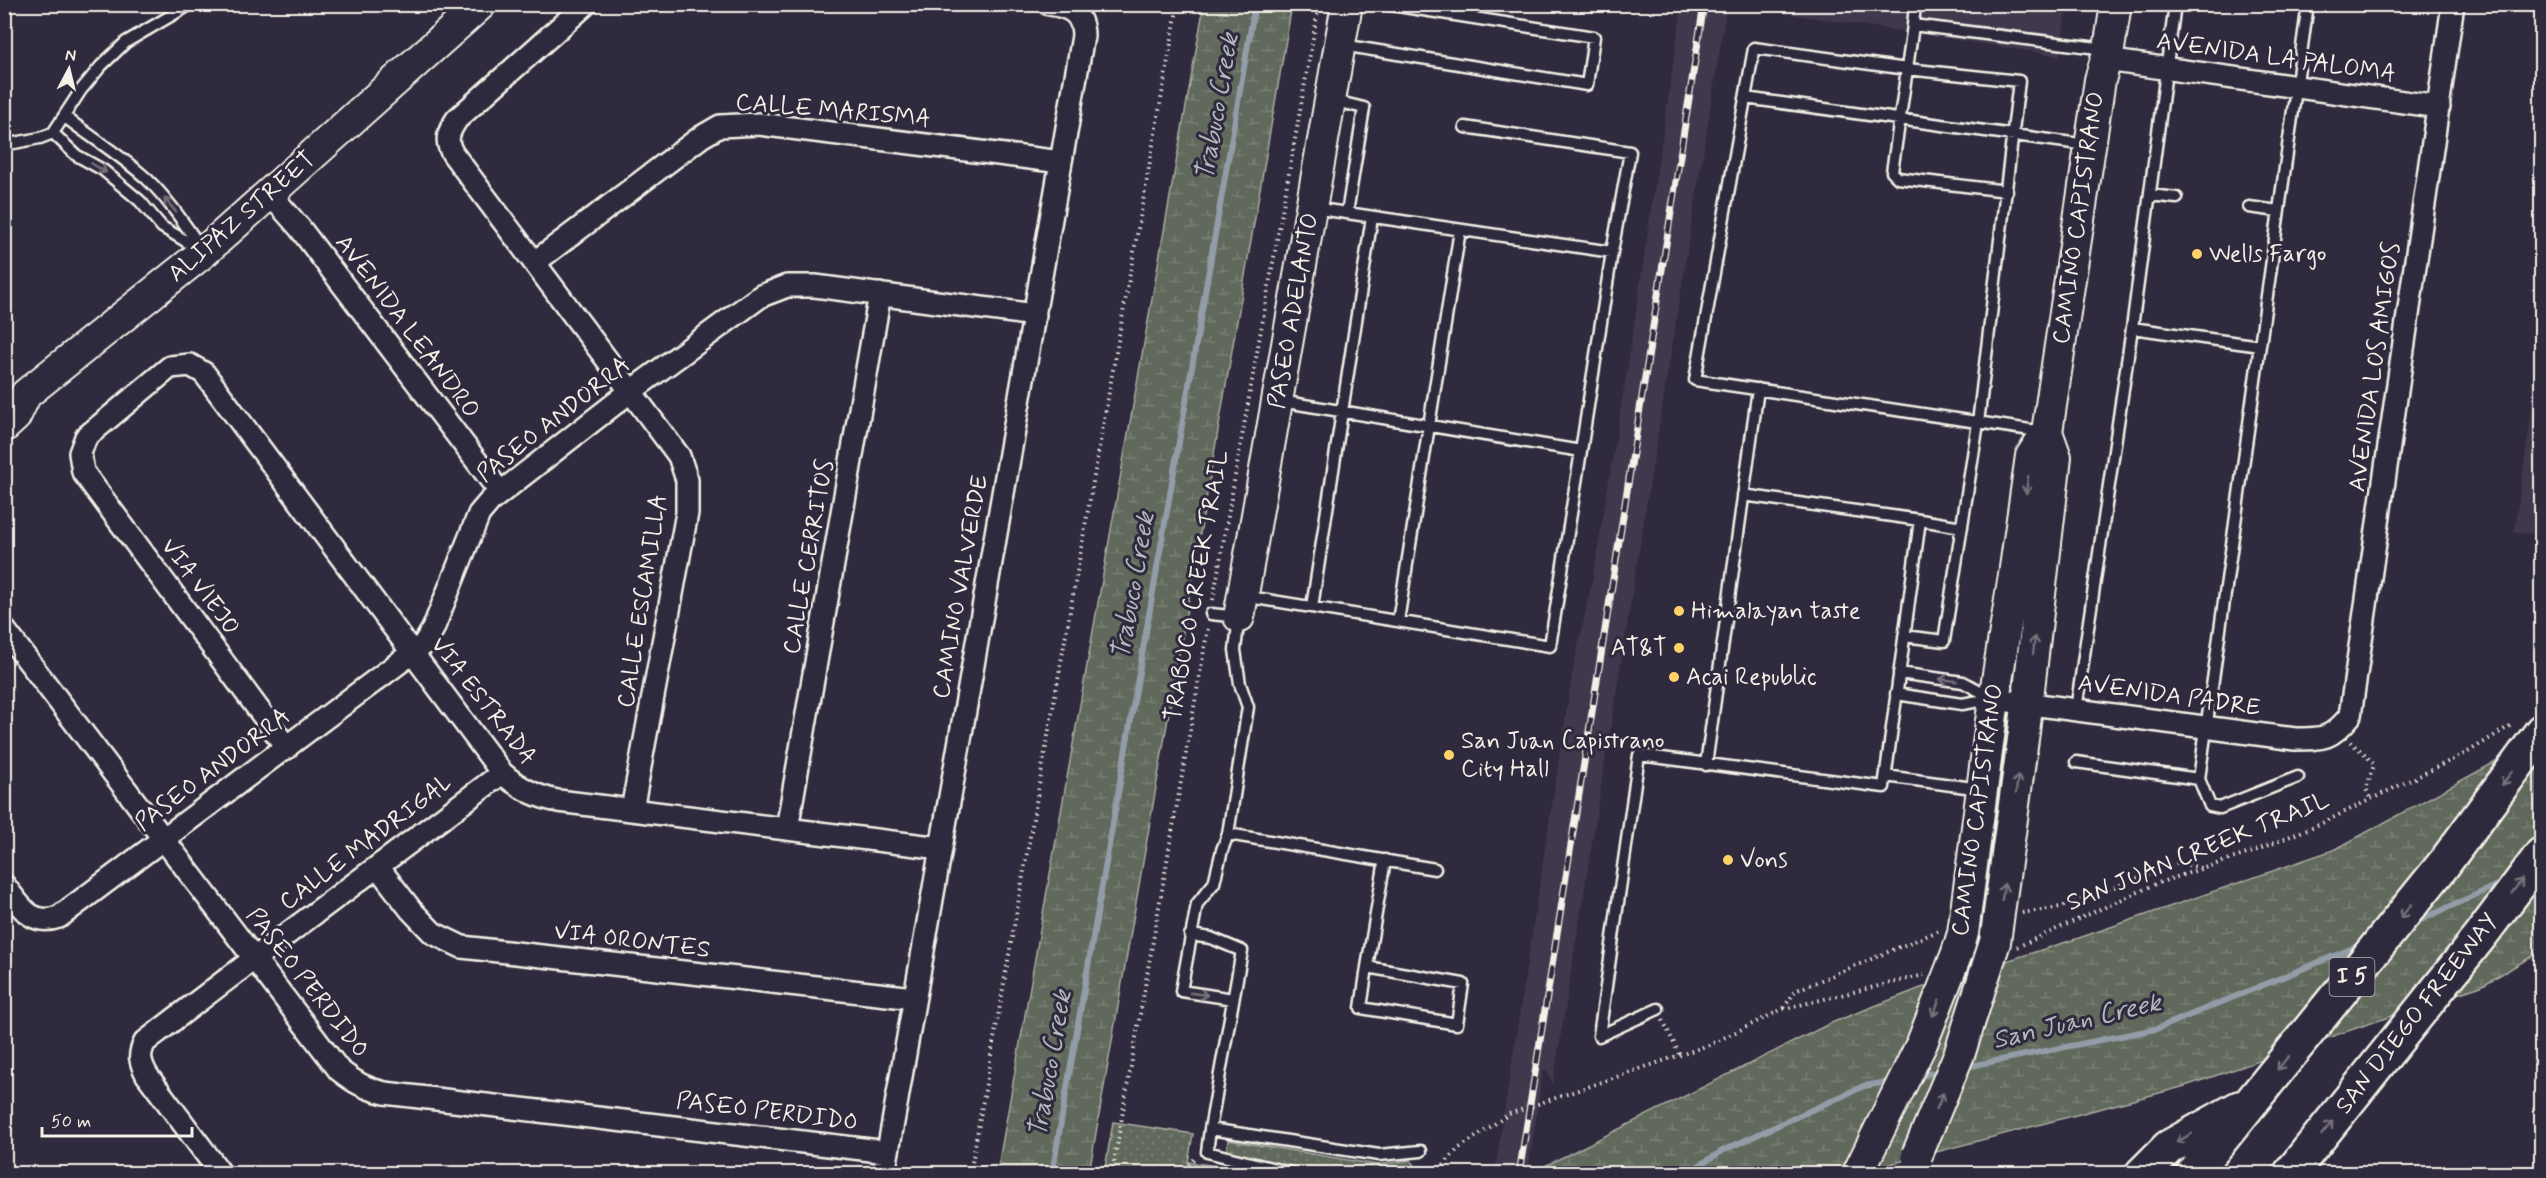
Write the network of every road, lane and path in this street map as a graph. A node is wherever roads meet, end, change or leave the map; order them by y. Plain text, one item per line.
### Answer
1 (191, 4) edge
2 (481, 4) edge
3 (586, 4) edge
4 (1049, 4) edge
5 (1178, 4) edge
6 (1319, 4) edge
7 (1347, 4) edge
8 (1385, 4) edge
9 (1903, 4) edge
10 (2116, 4) edge
11 (2175, 4) edge
12 (2308, 4) edge
13 (2453, 4) edge
14 (1915, 5) edge
15 (1913, 25) junction
16 (1340, 45) junction
17 (2108, 54) junction
18 (2167, 68) junction
19 (1907, 69) junction
20 (2296, 87) junction
21 (1745, 98) junction
22 (1330, 100) junction
23 (2439, 107) junction
24 (65, 117) junction
25 (1899, 119) junction
26 (1465, 127) dead end
27 (53, 133) junction
28 (2013, 136) junction
29 (4, 145) edge
30 (2090, 145) junction
31 (1062, 162) junction
32 (2007, 191) junction
33 (270, 194) junction
34 (2150, 195) junction
35 (2177, 198) dead end
36 (2249, 207) dead end
37 (1312, 208) junction
38 (2278, 211) junction
39 (1347, 213) junction
40 (1372, 217) junction
41 (1460, 230) junction
42 (204, 252) junction
43 (1612, 252) junction
44 (535, 262) junction
45 (880, 294) junction
46 (1035, 315) junction
47 (2132, 328) junction
48 (2260, 346) junction
49 (1758, 389) junction
50 (631, 391) junction
51 (15, 398) edge
52 (1278, 400) junction
53 (1343, 411) junction
54 (1978, 423) junction
55 (1428, 426) junction
56 (4, 427) edge
57 (2048, 432) junction
58 (1581, 451) junction
59 (80, 453) joint
60 (500, 492) junction
61 (1743, 495) junction
62 (1920, 520) junction
63 (1962, 527) junction
64 (1312, 607) junction
65 (1231, 609) junction
66 (1398, 621) junction
67 (4, 629) edge
68 (1904, 636) junction
69 (412, 652) junction
70 (1899, 673) junction
71 (1896, 694) junction
72 (1994, 699) junction
73 (2027, 703) junction
74 (2076, 710) junction
75 (2532, 725) edge
76 (2206, 727) junction
77 (2336, 733) junction
78 (287, 748) junction
79 (2076, 762) dead end
80 (1706, 765) junction
81 (502, 773) junction
82 (1886, 776) junction
83 (2298, 777) dead end
84 (2199, 779) junction
85 (1982, 789) junction
86 (2370, 798) junction
87 (632, 810) junction
88 (788, 829) junction
89 (1228, 834) junction
90 (163, 839) junction
91 (941, 848) junction
92 (2541, 854) edge
93 (1385, 860) junction
94 (378, 867) junction
95 (1435, 868) dead end
96 (2201, 868) junction
97 (4, 885) edge
98 (2001, 909) junction
99 (1190, 935) junction
100 (1960, 943) junction
101 (2001, 946) junction
102 (254, 957) junction
103 (1367, 967) junction
104 (1933, 972) dead end
105 (914, 998) junction
106 (1233, 999) junction
107 (1658, 1009) joint
108 (1783, 1009) junction
109 (1679, 1055) junction
110 (2258, 1094) junction
111 (1210, 1129) junction
112 (1420, 1151) dead end
113 (888, 1152) junction
114 (1207, 1152) junction
115 (1912, 1164) edge
116 (221, 1173) edge
117 (884, 1173) edge
118 (970, 1173) edge
119 (1112, 1173) edge
120 (1181, 1173) edge
121 (1295, 1173) edge
122 (1435, 1173) edge
123 (1858, 1173) edge
124 (2142, 1173) edge
125 (2193, 1173) edge
126 (2290, 1173) edge

1 - 24 lane
2 - 33 main road, ALIPAZ STREET
3 - 44 street, CALLE ESCAMILLA
4 - 31 street, CAMINO VALVERDE
5 - 118 path
6 - 65 path, TRABUCO CREEK TRAIL
7 - 16 main road, PASEO ADELANTO
8 - 16 lane
9 - 14 lane
10 - 17 main road, CAMINO CAPISTRANO
11 - 18 lane
12 - 20 lane
13 - 23 street, AVENIDA LOS AMIGOS
14 - 15 lane
15 - 17 lane
15 - 19 lane
16 - 22 main road, PASEO ADELANTO
17 - 18 street, AVENIDA LA PALOMA
17 - 30 main road, CAMINO CAPISTRANO
18 - 20 street, AVENIDA LA PALOMA
18 - 34 lane
19 - 21 lane
19 - 25 lane
19 - 28 lane
20 - 23 street, AVENIDA LA PALOMA
20 - 38 lane
21 - 25 lane
21 - 49 lane
22 - 37 main road, PASEO ADELANTO
22 - 39 lane
23 - 77 street, AVENIDA LOS AMIGOS
24 - 27 lane
42 -> 24 lane
25 - 28 lane
25 - 32 lane
26 - 43 lane
27 - 29 lane
27 -> 42 lane
28 - 30 lane
28 - 32 lane
30 - 57 main road, CAMINO CAPISTRANO
31 - 44 street, CALLE MARISMA
31 - 46 street, CAMINO VALVERDE
32 - 54 lane
33 - 42 main road, ALIPAZ STREET
33 - 60 street, AVENIDA LEANDRO
34 - 35 lane
34 - 47 lane
36 - 38 lane
37 - 39 lane
37 - 52 main road, PASEO ADELANTO
38 - 48 lane
39 - 40 lane
40 - 41 lane
40 - 53 lane
41 - 43 lane
41 - 55 lane
42 - 51 main road, ALIPAZ STREET
43 - 58 lane
44 - 50 street, CALLE ESCAMILLA
45 - 46 street, PASEO ANDORRA
45 - 50 street, PASEO ANDORRA
45 - 88 street, CALLE CERRITOS
46 - 91 street, CAMINO VALVERDE
47 - 48 lane
47 - 74 lane
48 - 76 lane
49 - 54 lane
49 - 61 lane
50 - 60 street, PASEO ANDORRA
50 - 87 street, CALLE ESCAMILLA
51 - 56 main road, ALIPAZ STREET
52 - 53 lane
52 - 65 main road, PASEO ADELANTO
53 - 55 lane
53 - 64 lane
54 - 57 lane
54 - 63 lane
55 - 58 lane
55 - 66 lane
57 -> 72 main road, CAMINO CAPISTRANO
73 -> 57 main road, CAMINO CAPISTRANO
58 - 66 lane
59 - 69 street, VIA ESTRADA
59 - 78 street, VIA VIEJO
60 - 69 street, PASEO ANDORRA
61 - 62 lane
61 - 80 lane
62 - 63 lane
62 - 68 lane
63 - 68 lane
64 - 65 lane
64 - 66 lane
65 - 89 lane
65 - 119 path, TRABUCO CREEK TRAIL
67 - 90 street, PASEO PERDIDO
68 - 70 lane
69 - 78 street, PASEO ANDORRA
69 - 81 street, VIA ESTRADA
70 - 71 lane
72 -> 70 lane
71 - 72 lane
71 - 82 lane
72 - 73 street, AVENIDA PADRE
72 - 85 main road, CAMINO CAPISTRANO
73 - 74 street, AVENIDA PADRE
98 -> 73 main road, CAMINO CAPISTRANO
74 - 76 street, AVENIDA PADRE
75 - 86 path, SAN JUAN CREEK TRAIL
75 -> 110 highway, I 5
76 - 77 street, AVENIDA PADRE
76 - 84 lane
77 - 86 path
78 - 90 street, PASEO ANDORRA
79 - 84 lane
80 - 82 lane
80 - 107 lane
81 - 87 street, VIA ESTRADA
81 - 94 street, CALLE MADRIGAL
82 - 85 lane
83 - 84 lane
85 - 100 main road, CAMINO CAPISTRANO
86 - 96 path, SAN JUAN CREEK TRAIL
87 - 88 street, VIA ESTRADA
88 - 91 street, VIA ESTRADA
89 - 93 lane
89 - 99 lane
90 - 97 street, PASEO ANDORRA
90 - 102 street, PASEO PERDIDO
91 - 105 street, CAMINO VALVERDE
126 -> 92 highway, SAN DIEGO FREEWAY
93 - 95 lane
93 - 103 lane
94 - 102 street, CALLE MADRIGAL
94 - 105 street, VIA ORONTES
96 - 98 path
96 - 101 path, SAN JUAN CREEK TRAIL
98 - 101 main road, CAMINO CAPISTRANO
99 - 106 lane
99 -> 106 lane
100 - 108 path
100 -> 123 main road, CAMINO CAPISTRANO, bridge
115 -> 101 main road, CAMINO CAPISTRANO, bridge
102 - 113 street, PASEO PERDIDO
102 - 116 street, CALLE MADRIGAL
103 - 103 lane
104 - 108 path
105 - 113 street, CAMINO VALVERDE
106 - 111 lane
107 - 109 path
108 - 109 path
109 - 122 path
110 -> 124 highway
110 - 125 highway, I 5
111 - 112 lane
111 - 114 lane
113 - 117 street, CAMINO VALVERDE
114 - 120 path
114 - 121 lane

